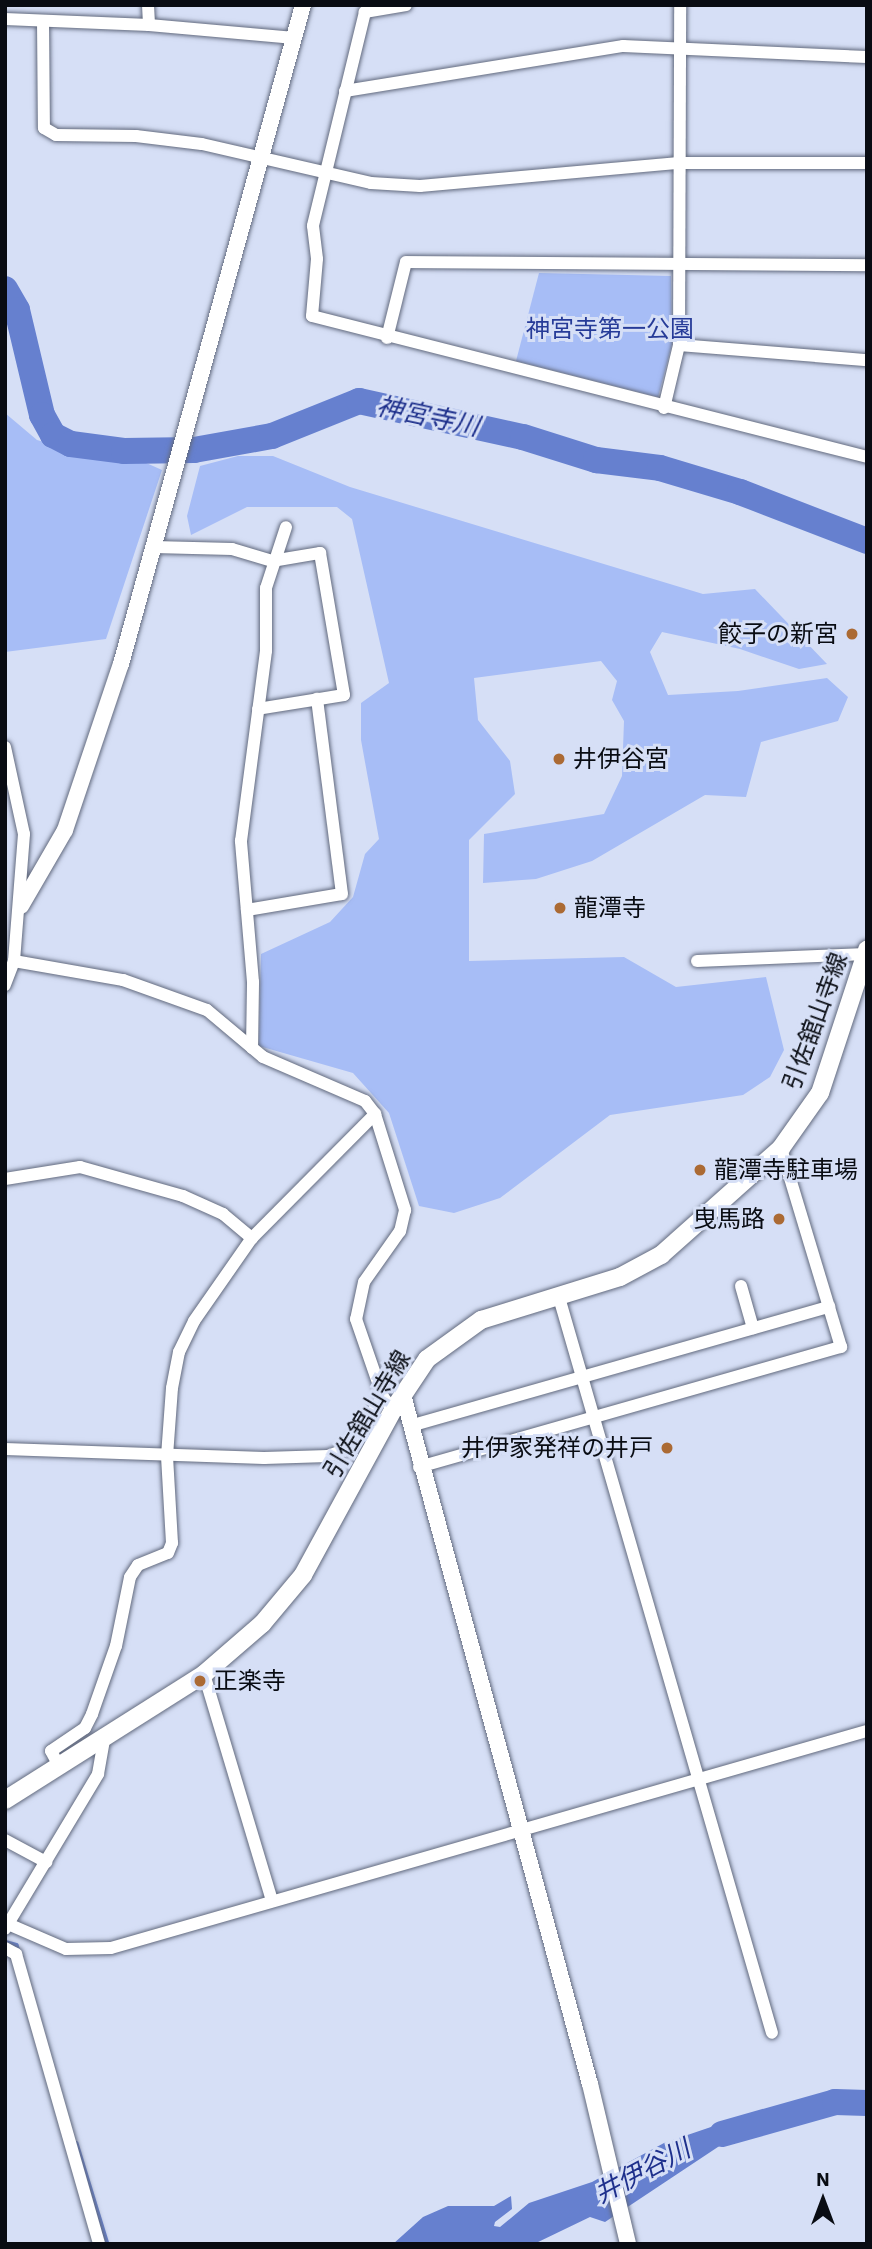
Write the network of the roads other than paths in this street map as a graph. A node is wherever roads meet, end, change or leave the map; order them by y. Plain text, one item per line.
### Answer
1 (148, 5) edge
2 (303, 5) edge
3 (406, 5) edge
4 (680, 5) edge
5 (5, 19) edge
6 (43, 21) junction
7 (149, 25) junction
8 (295, 38) junction
9 (679, 48) junction
10 (867, 57) edge
11 (345, 90) junction
12 (260, 158) junction
13 (680, 163) junction
14 (867, 163) edge
15 (323, 171) junction
16 (867, 265) edge
17 (680, 267) junction
18 (387, 338) junction
19 (680, 345) junction
20 (867, 360) edge
21 (664, 408) junction
22 (867, 457) edge
23 (286, 527) dead end
24 (154, 547) junction
25 (272, 561) junction
26 (317, 699) junction
27 (258, 709) junction
28 (5, 747) edge
29 (21, 906) junction
30 (247, 909) junction
31 (866, 952) edge
32 (14, 961) junction
33 (697, 961) dead end
34 (5, 985) edge
35 (252, 1048) junction
36 (375, 1114) junction
37 (780, 1148) junction
38 (5, 1179) edge
39 (252, 1238) junction
40 (741, 1286) dead end
41 (558, 1294) junction
42 (829, 1307) junction
43 (753, 1328) junction
44 (579, 1376) junction
45 (393, 1401) junction
46 (590, 1418) junction
47 (410, 1426) junction
48 (5, 1449) edge
49 (167, 1456) junction
50 (419, 1467) junction
51 (204, 1674) junction
52 (867, 1731) edge
53 (105, 1736) junction
54 (59, 1766) junction
55 (697, 1779) junction
56 (5, 1800) edge
57 (520, 1829) junction
58 (5, 1840) edge
59 (46, 1863) junction
60 (272, 1901) junction
61 (7, 1927) edge
62 (5, 1948) edge
63 (772, 2033) dead end
64 (627, 2238) edge
65 (99, 2244) edge

1 - 7 street
2 - 8 street
3 - 11 street
4 - 9 street
5 - 6 street
6 - 7 street
6 - 12 street
7 - 8 street
8 - 12 street
9 - 10 street
9 - 11 street
9 - 13 street
11 - 15 street
12 - 15 street
12 - 24 street
13 - 14 street
13 - 15 street
13 - 17 street
15 - 18 street
16 - 17 street
17 - 18 street
17 - 19 street
18 - 21 street
19 - 20 street
19 - 21 street
21 - 22 street
23 - 25 street
24 - 25 street
24 - 29 street
25 - 26 street
25 - 27 street
26 - 27 street
26 - 30 street
27 - 30 street
28 - 29 street
29 - 32 street
30 - 35 street
31 - 33 street
31 - 37 main road, 引佐舘山寺線
32 - 34 street
32 - 35 street
35 - 36 street
36 - 39 street
36 - 45 street
37 - 41 main road, 引佐舘山寺線
37 - 42 street
38 - 39 street
39 - 49 street
40 - 43 street
41 - 44 street
41 - 45 main road, 引佐舘山寺線
42 - 43 street
42 - 46 street
43 - 44 street
44 - 46 street
44 - 47 street
45 - 47 street
45 - 49 street
45 - 51 main road, 引佐舘山寺線
46 - 50 street
46 - 55 street
47 - 50 street
48 - 49 street
49 - 54 street
50 - 57 street
51 - 53 main road, 引佐舘山寺線
51 - 60 street
52 - 55 street
53 - 54 main road, 引佐舘山寺線
53 - 59 street
54 - 56 main road, 引佐舘山寺線
55 - 57 street
55 - 63 street
57 - 60 street
57 - 64 street
58 - 59 street
59 - 61 street
60 - 61 street
62 - 65 street

